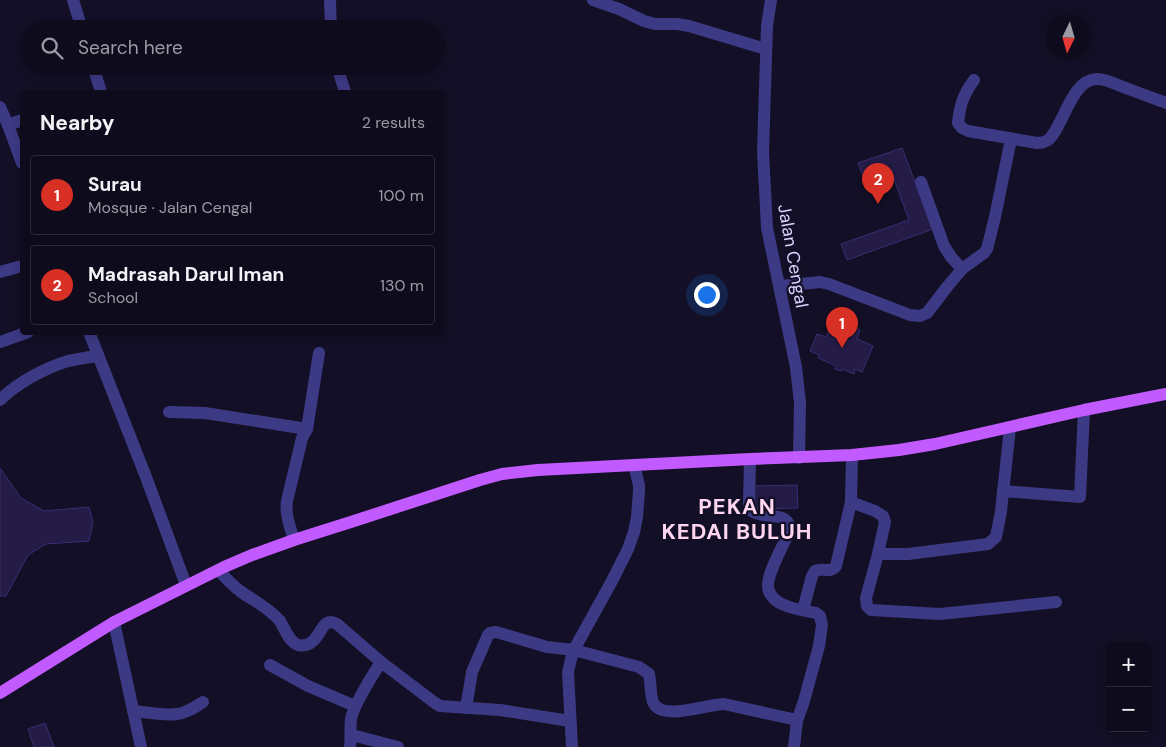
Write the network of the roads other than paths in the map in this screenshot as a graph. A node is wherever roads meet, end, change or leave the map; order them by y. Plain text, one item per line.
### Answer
1 (73, 0) edge
2 (330, 0) edge
3 (593, 0) edge
4 (771, 0) edge
5 (79, 20) edge
6 (331, 20) edge
7 (766, 48) junction
8 (96, 75) edge
9 (340, 75) edge
10 (974, 80) dead end
11 (100, 90) edge
12 (344, 90) edge
13 (1166, 103) edge
14 (3, 116) edge
15 (20, 120) edge
16 (1011, 139) junction
17 (20, 159) edge
18 (921, 182) dead end
19 (20, 267) edge
20 (962, 269) junction
21 (0, 272) edge
22 (780, 286) junction
23 (20, 335) edge
24 (90, 335) edge
25 (0, 342) edge
26 (319, 353) dead end
27 (98, 356) junction
28 (1166, 394) edge
29 (0, 400) edge
30 (1084, 410) junction
31 (169, 412) dead end
32 (307, 428) junction
33 (1010, 428) junction
34 (852, 455) junction
35 (799, 458) junction
36 (750, 459) junction
37 (634, 465) junction
38 (1004, 491) junction
39 (851, 502) junction
40 (294, 540) junction
41 (878, 554) junction
42 (218, 570) junction
43 (186, 585) junction
44 (1056, 602) dead end
45 (803, 610) junction
46 (114, 622) junction
47 (574, 650) junction
48 (381, 662) junction
49 (270, 665) dead end
50 (1, 689) edge
51 (203, 702) dead end
52 (356, 706) junction
53 (466, 708) junction
54 (133, 711) junction
55 (797, 720) junction
56 (570, 721) junction
57 (351, 741) edge
58 (141, 747) edge
59 (398, 747) edge
60 (572, 747) edge
61 (794, 747) edge

1 - 5 street
2 - 6 street
3 - 7 street
4 - 7 street, Jalan Cengal
7 - 22 street, Jalan Cengal
8 - 11 street
9 - 12 street
10 - 16 street
13 - 16 street
14 - 15 street
14 - 17 street
16 - 20 street
18 - 20 street
19 - 21 street
20 - 22 street
22 - 35 street, Jalan Cengal
23 - 25 street
24 - 27 street
26 - 32 street
27 - 29 street
27 - 43 street
28 - 30 main road
30 - 33 main road
30 - 38 street
31 - 32 street
32 - 40 street
33 - 34 main road
33 - 38 street
34 - 35 main road
34 - 39 street
35 - 36 main road
36 - 37 main road
36 - 45 street
37 - 40 main road
37 - 47 street
38 - 41 street
39 - 41 street
39 - 45 street
40 - 42 main road
41 - 44 street
42 - 43 main road
42 - 48 street
43 - 46 main road
45 - 55 street
46 - 50 main road
46 - 54 street
47 - 53 street
47 - 55 street
47 - 56 street
48 - 52 street
48 - 53 street
49 - 52 street
51 - 54 street
52 - 57 street
53 - 56 street
54 - 58 street
55 - 61 street
56 - 60 street
57 - 59 street

